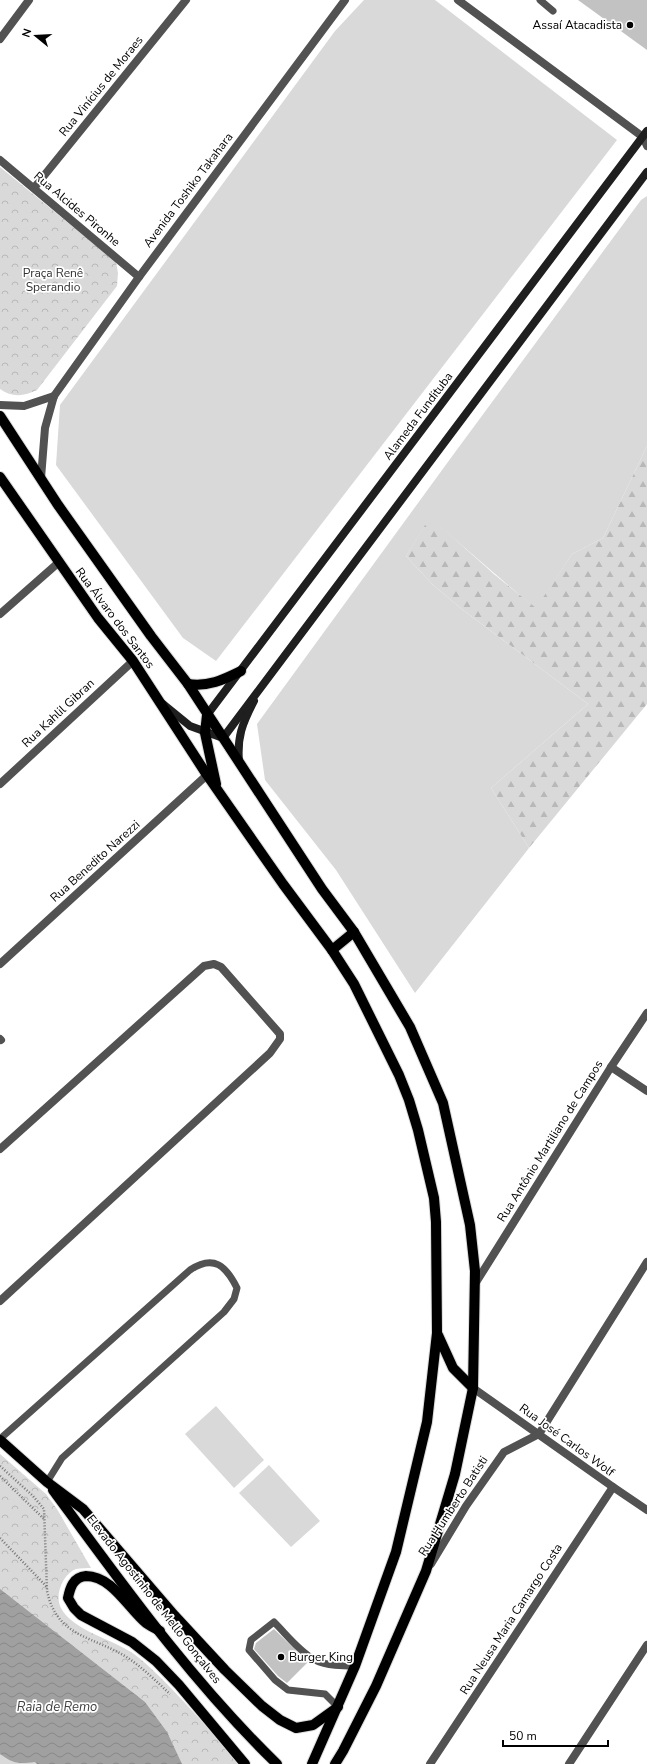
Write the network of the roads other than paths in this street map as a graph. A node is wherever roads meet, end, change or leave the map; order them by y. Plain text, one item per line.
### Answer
1 (29, 0) edge
2 (186, 0) edge
3 (345, 0) edge
4 (458, 0) edge
5 (540, 0) edge
6 (553, 11) dead end
7 (0, 39) edge
8 (645, 134) edge
9 (647, 146) edge
10 (0, 160) edge
11 (647, 172) edge
12 (34, 188) junction
13 (139, 277) junction
14 (54, 396) junction
15 (0, 405) edge
16 (0, 416) edge
17 (0, 477) edge
18 (40, 478) junction
19 (58, 562) junction
20 (0, 614) edge
21 (132, 661) junction
22 (241, 671) junction
23 (268, 675) junction
24 (188, 684) junction
25 (158, 700) junction
26 (207, 715) junction
27 (205, 733) junction
28 (223, 738) junction
29 (239, 763) junction
30 (207, 775) junction
31 (0, 784) edge
32 (217, 790) junction
33 (354, 932) junction
34 (332, 950) junction
35 (0, 964) edge
36 (647, 1012) edge
37 (610, 1067) junction
38 (647, 1091) edge
39 (0, 1149) edge
40 (647, 1262) edge
41 (475, 1284) junction
42 (0, 1302) edge
43 (437, 1333) junction
44 (473, 1388) junction
45 (539, 1434) junction
46 (0, 1439) edge
47 (47, 1482) junction
48 (613, 1487) junction
49 (647, 1509) edge
50 (426, 1571) junction
51 (160, 1631) junction
52 (647, 1645) edge
53 (355, 1666) junction
54 (338, 1707) junction
55 (343, 1751) junction
56 (245, 1764) edge
57 (277, 1764) edge
58 (312, 1764) edge
59 (335, 1764) edge
60 (341, 1764) edge
61 (430, 1764) edge
62 (569, 1764) edge

1 - 7 street
2 - 12 street, Rua Vinícius de Moraes
3 - 13 street, Avenida Toshiko Takahara
4 - 8 street
5 - 6 lane
8 - 9 street
8 - 22 main road, Alameda Fundituba
10 - 12 street, Rua Alcides Pironhe
11 - 23 main road
12 - 13 street, Rua Alcides Pironhe
13 - 14 street, Avenida Toshiko Takahara
14 - 15 street
14 - 18 street, Avenida Toshiko Takahara
16 - 18 main road
17 - 19 main road, Rua Álvaro dos Santos
18 - 24 main road
19 - 20 street
19 - 21 main road, Rua Álvaro dos Santos
21 - 25 main road, Rua Álvaro dos Santos
21 - 31 street, Rua Kahlil Gibran
22 - 24 main road
22 - 26 main road, Alameda Fundituba
23 - 28 main road
23 - 29 main road
24 - 26 main road
25 - 27 main road
25 - 30 main road, Rua Álvaro dos Santos
26 - 27 main road
26 - 28 main road
27 - 28 main road
27 - 32 main road
28 - 29 main road
29 - 33 main road
30 - 32 main road, Rua Álvaro dos Santos
30 - 35 street, Rua Benedito Narezzi
32 - 34 main road, Rua Álvaro dos Santos
33 - 34 main road
33 - 41 main road
34 - 43 main road, Rua Álvaro dos Santos
36 - 37 street, Rua Antônio Martiliano de Campos
37 - 38 street
37 - 41 street, Rua Antônio Martiliano de Campos
39 - 42 street
40 - 45 street
41 - 44 main road
43 - 44 main road
43 - 53 main road, Rua Álvaro dos Santos
44 - 45 street, Rua José Carlos Wolf
44 - 50 main road
45 - 48 street, Rua José Carlos Wolf
45 - 50 street, Rua Humberto Batisti
46 - 47 main road
46 - 47 lane
47 - 51 main road, Elevado Agostinho de Mello Gonçalves
47 - 54 main road
48 - 49 street, Rua José Carlos Wolf
48 - 61 street, Rua Neusa Maria Camargo Costa
50 - 55 main road, Rua Humberto Batisti
51 - 56 main road
51 - 57 main road, Elevado Agostinho de Mello Gonçalves
52 - 62 street
53 - 54 main road, Rua Álvaro dos Santos
53 - 54 lane
54 - 58 main road, Rua Álvaro dos Santos
55 - 59 main road
55 - 60 main road

